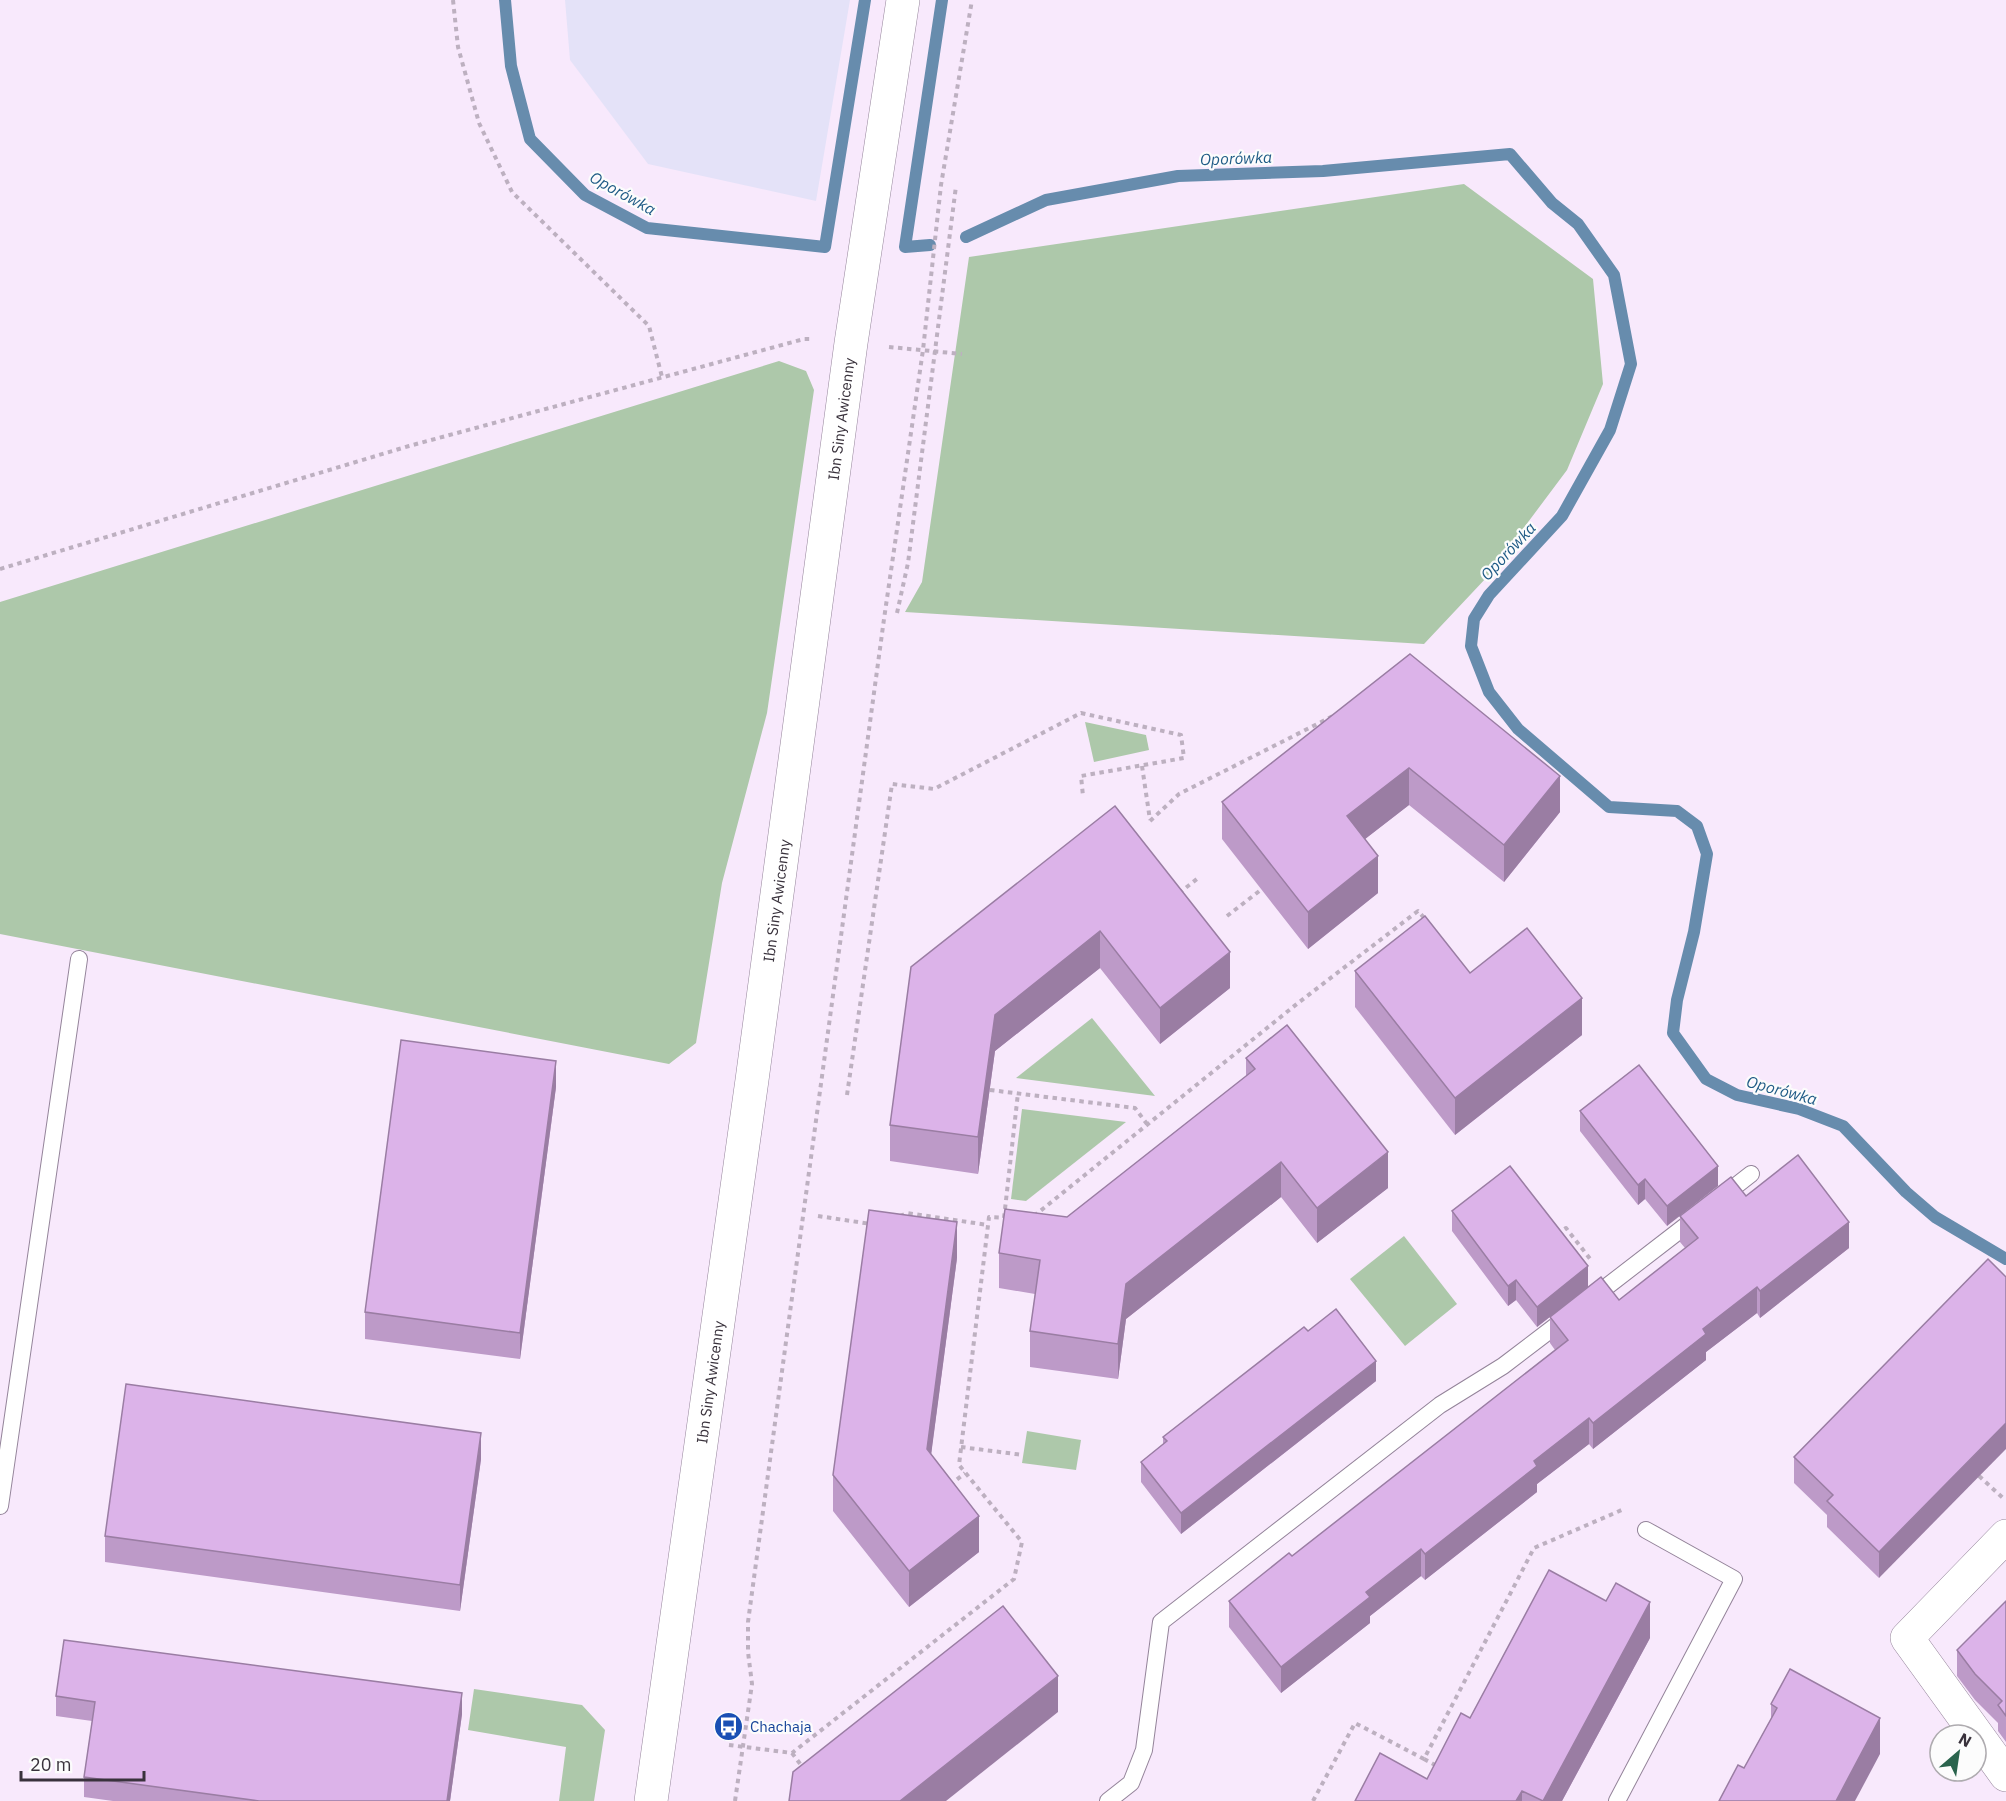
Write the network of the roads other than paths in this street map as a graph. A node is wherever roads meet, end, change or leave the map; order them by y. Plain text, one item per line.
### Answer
1 (903, 0) edge
2 (79, 959) dead end
3 (1751, 1174) dead end
4 (0, 1506) edge
5 (1646, 1530) road end
6 (2006, 1536) edge
7 (2006, 1774) edge
8 (651, 1801) edge
9 (1108, 1801) edge
10 (1617, 1801) edge

1 - 8 street, Ibn Siny Awicenny
2 - 4 lane
3 - 9 lane
5 - 10 lane
6 - 7 street

